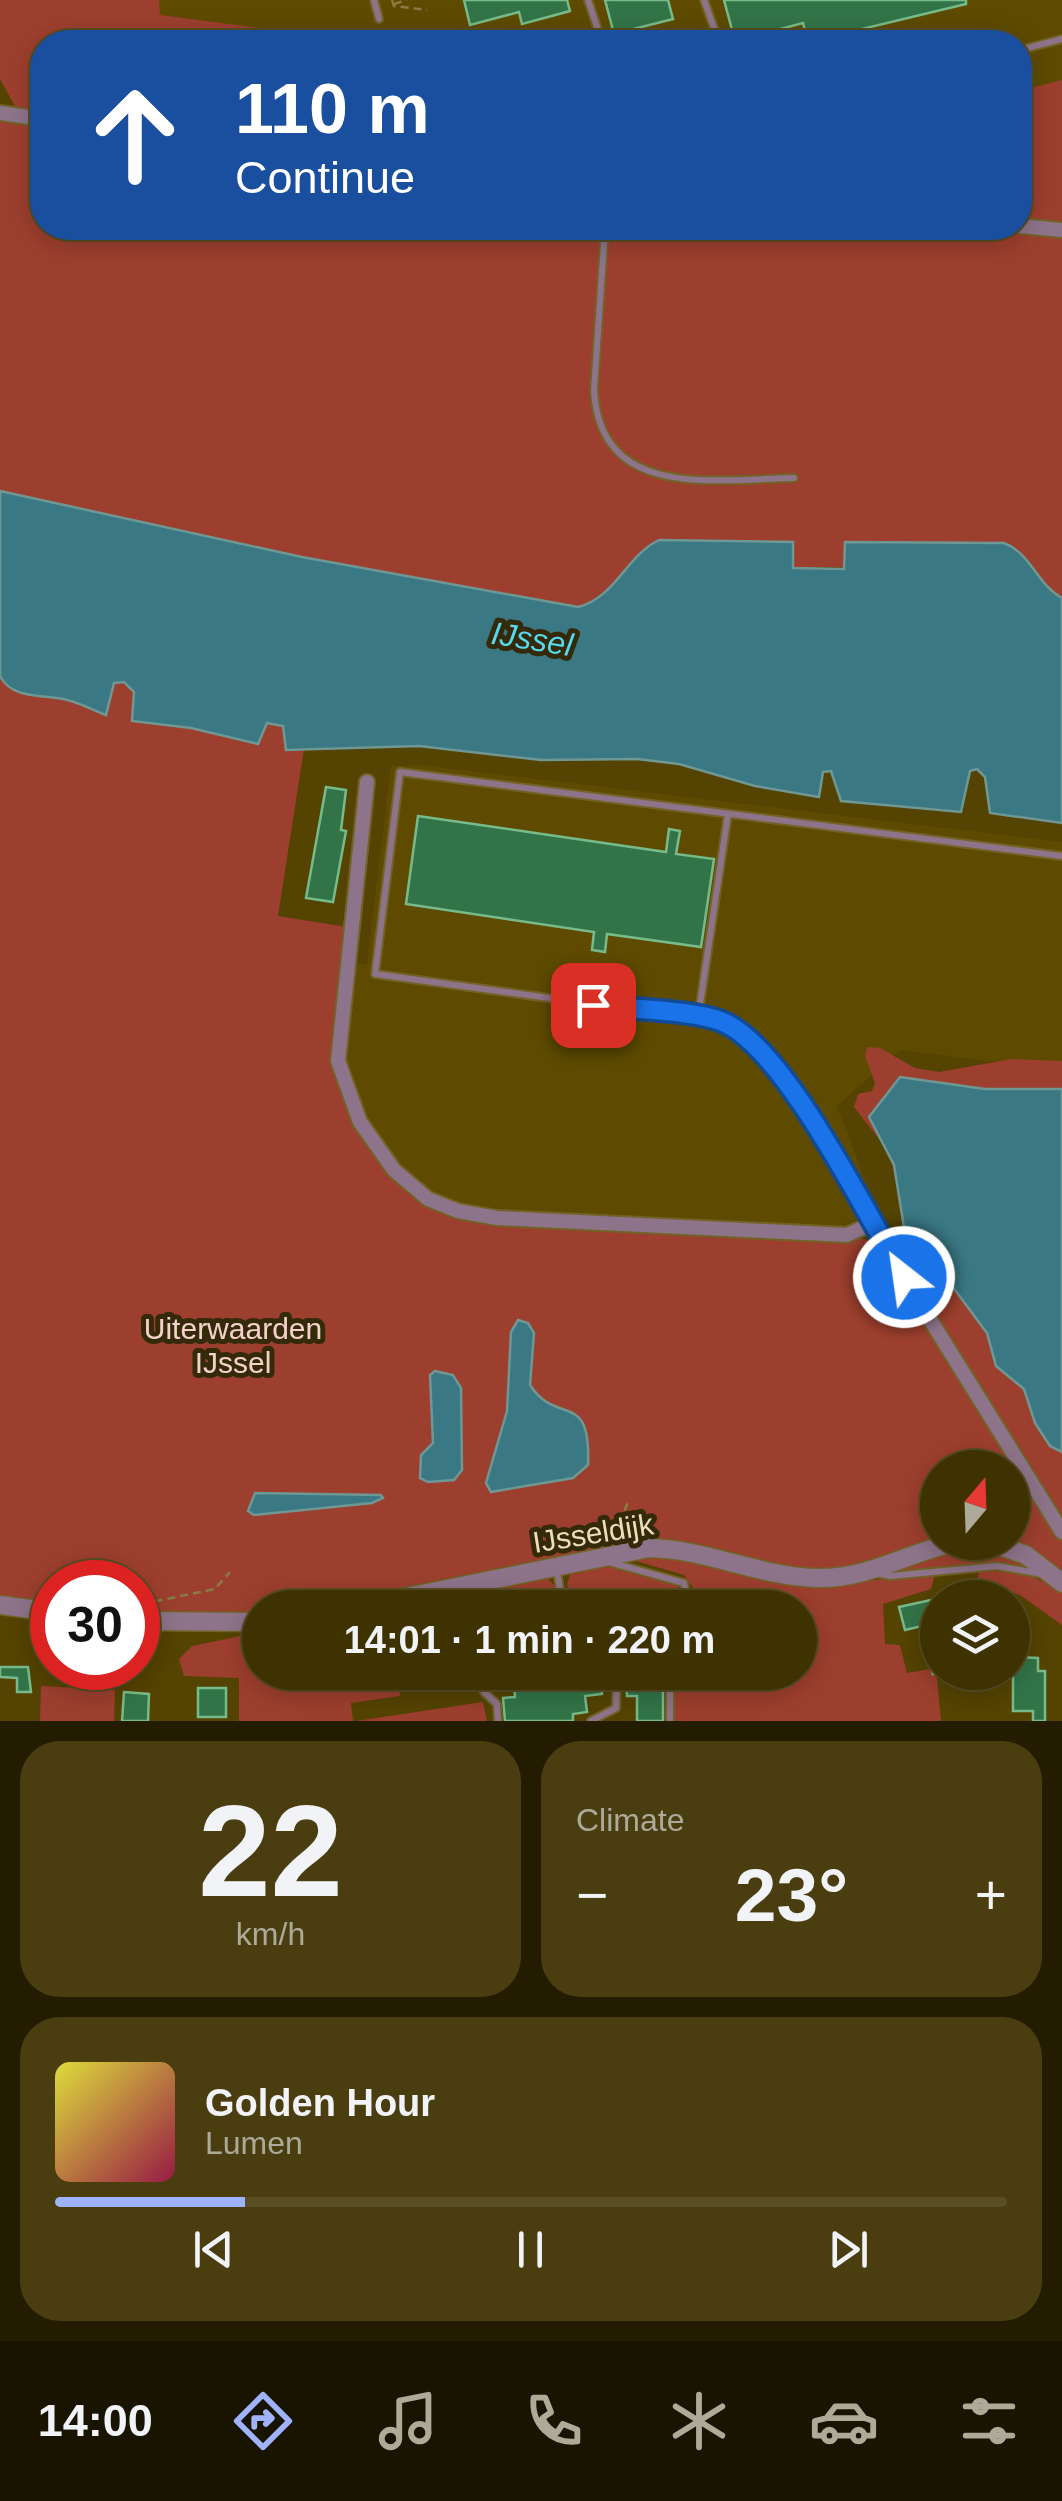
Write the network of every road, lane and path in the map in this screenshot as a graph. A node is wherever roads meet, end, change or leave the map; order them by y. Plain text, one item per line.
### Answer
1 (374, 0) edge
2 (408, 0) edge
3 (588, 0) edge
4 (704, 0) edge
5 (393, 2) edge
6 (427, 10) dead end
7 (379, 19) dead end
8 (598, 30) edge
9 (715, 30) edge
10 (1062, 39) edge
11 (1032, 47) edge
12 (0, 113) edge
13 (30, 117) edge
14 (1032, 227) edge
15 (1062, 230) edge
16 (604, 240) edge
17 (794, 478) dead end
18 (367, 782) dead end
19 (728, 814) junction
20 (1062, 856) edge
21 (698, 1018) junction
22 (789, 1091) joint
23 (874, 1223) junction
24 (629, 1498) dead end
25 (1062, 1532) edge
26 (920, 1555) edge
27 (590, 1558) junction
28 (1030, 1558) edge
29 (556, 1564) junction
30 (230, 1572) dead end
31 (870, 1572) junction
32 (1060, 1581) edge
33 (436, 1590) edge
34 (560, 1590) edge
35 (688, 1590) edge
36 (160, 1601) edge
37 (0, 1605) edge
38 (30, 1609) edge
39 (160, 1621) edge
40 (242, 1622) edge
41 (484, 1690) edge
42 (617, 1690) edge
43 (670, 1690) edge
44 (498, 1721) edge
45 (591, 1721) edge
46 (670, 1721) edge

1 - 7 lane
2 - 5 path
3 - 8 lane
4 - 9 lane
5 - 6 path
10 - 11 lane
12 - 13 street
14 - 15 street
16 - 17 lane
18 - 23 street
19 - 20 lane
19 - 21 lane
19 - 21 lane
21 - 22 lane
22 - 23 street
23 - 25 street
24 - 29 path
26 - 31 street, IJsseldijk
27 - 29 street, IJsseldijk
27 - 31 street, IJsseldijk
27 - 35 lane
28 - 32 street
29 - 33 street, IJsseldijk
29 - 34 lane
30 - 36 path
31 - 32 lane
37 - 38 street
39 - 40 street
41 - 44 lane
42 - 45 lane
43 - 46 lane

